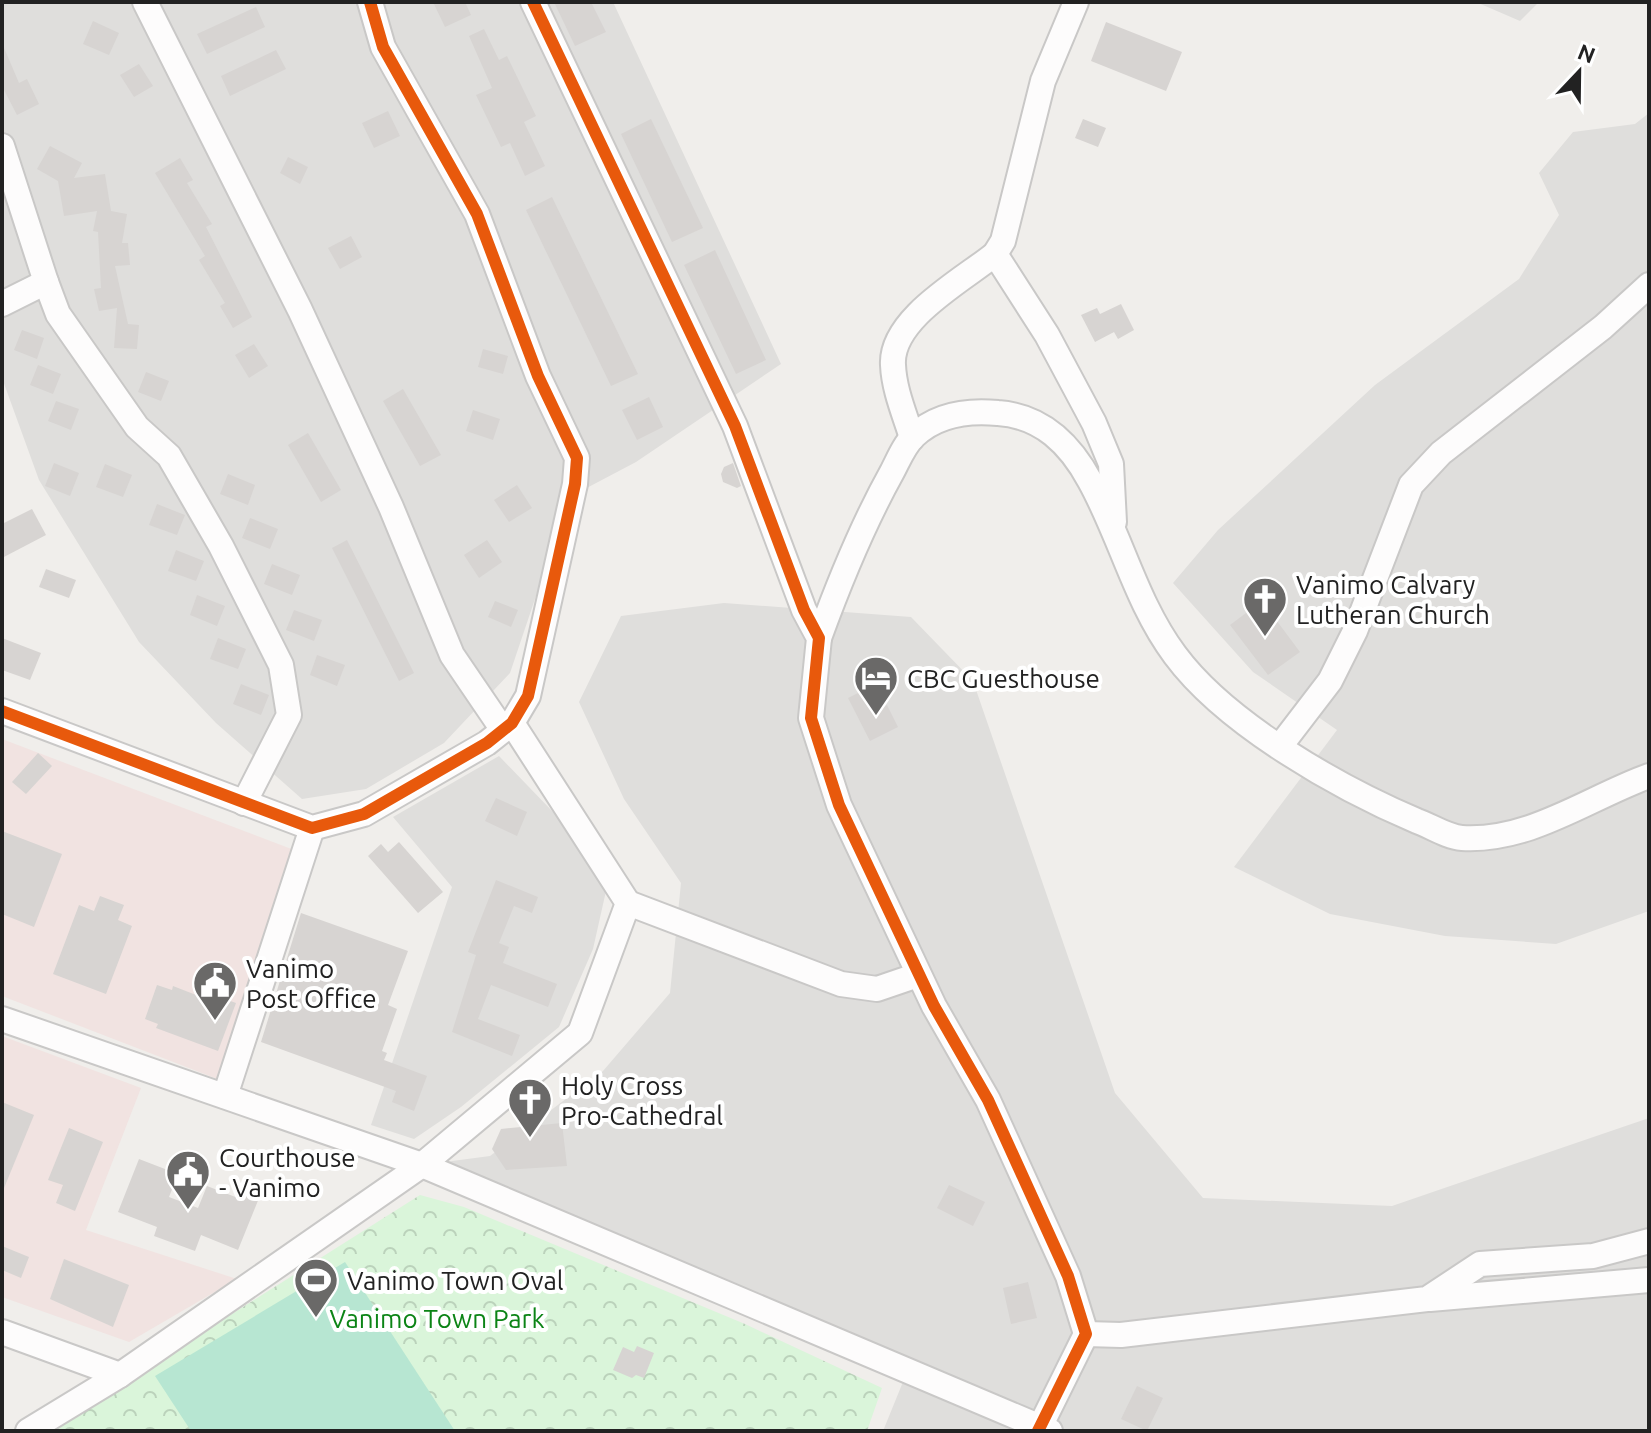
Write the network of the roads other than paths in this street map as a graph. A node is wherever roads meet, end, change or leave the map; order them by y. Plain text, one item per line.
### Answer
1 (145, 2) edge
2 (370, 2) edge
3 (533, 2) edge
4 (1076, 2) edge
5 (2, 146) edge
6 (995, 254) junction
7 (46, 282) junction
8 (1649, 285) edge
9 (2, 304) edge
10 (912, 438) junction
11 (1115, 536) junction
12 (819, 638) junction
13 (2, 711) edge
14 (508, 727) junction
15 (1281, 745) junction
16 (1649, 776) edge
17 (244, 803) junction
18 (312, 828) junction
19 (628, 903) junction
20 (918, 975) junction
21 (2, 1019) edge
22 (225, 1096) junction
23 (422, 1165) junction
24 (1649, 1241) edge
25 (1649, 1280) edge
26 (1427, 1299) junction
27 (2, 1332) edge
28 (1086, 1334) junction
29 (120, 1375) junction
30 (1043, 1430) edge
31 (28, 1431) edge

1 - 14 street
2 - 14 street
3 - 12 street
4 - 6 street
5 - 7 street
6 - 10 street
6 - 11 street
7 - 9 street
7 - 17 street
8 - 15 street
10 - 11 street
10 - 12 street
11 - 15 street
12 - 20 street
13 - 17 street
14 - 18 street
14 - 19 street
15 - 16 street
17 - 18 street
18 - 22 street
19 - 20 street
19 - 23 street
20 - 28 street
21 - 22 street
22 - 23 street
23 - 29 street
23 - 30 street
24 - 26 street
25 - 26 street
26 - 28 street
27 - 29 street
28 - 30 street
29 - 31 street

